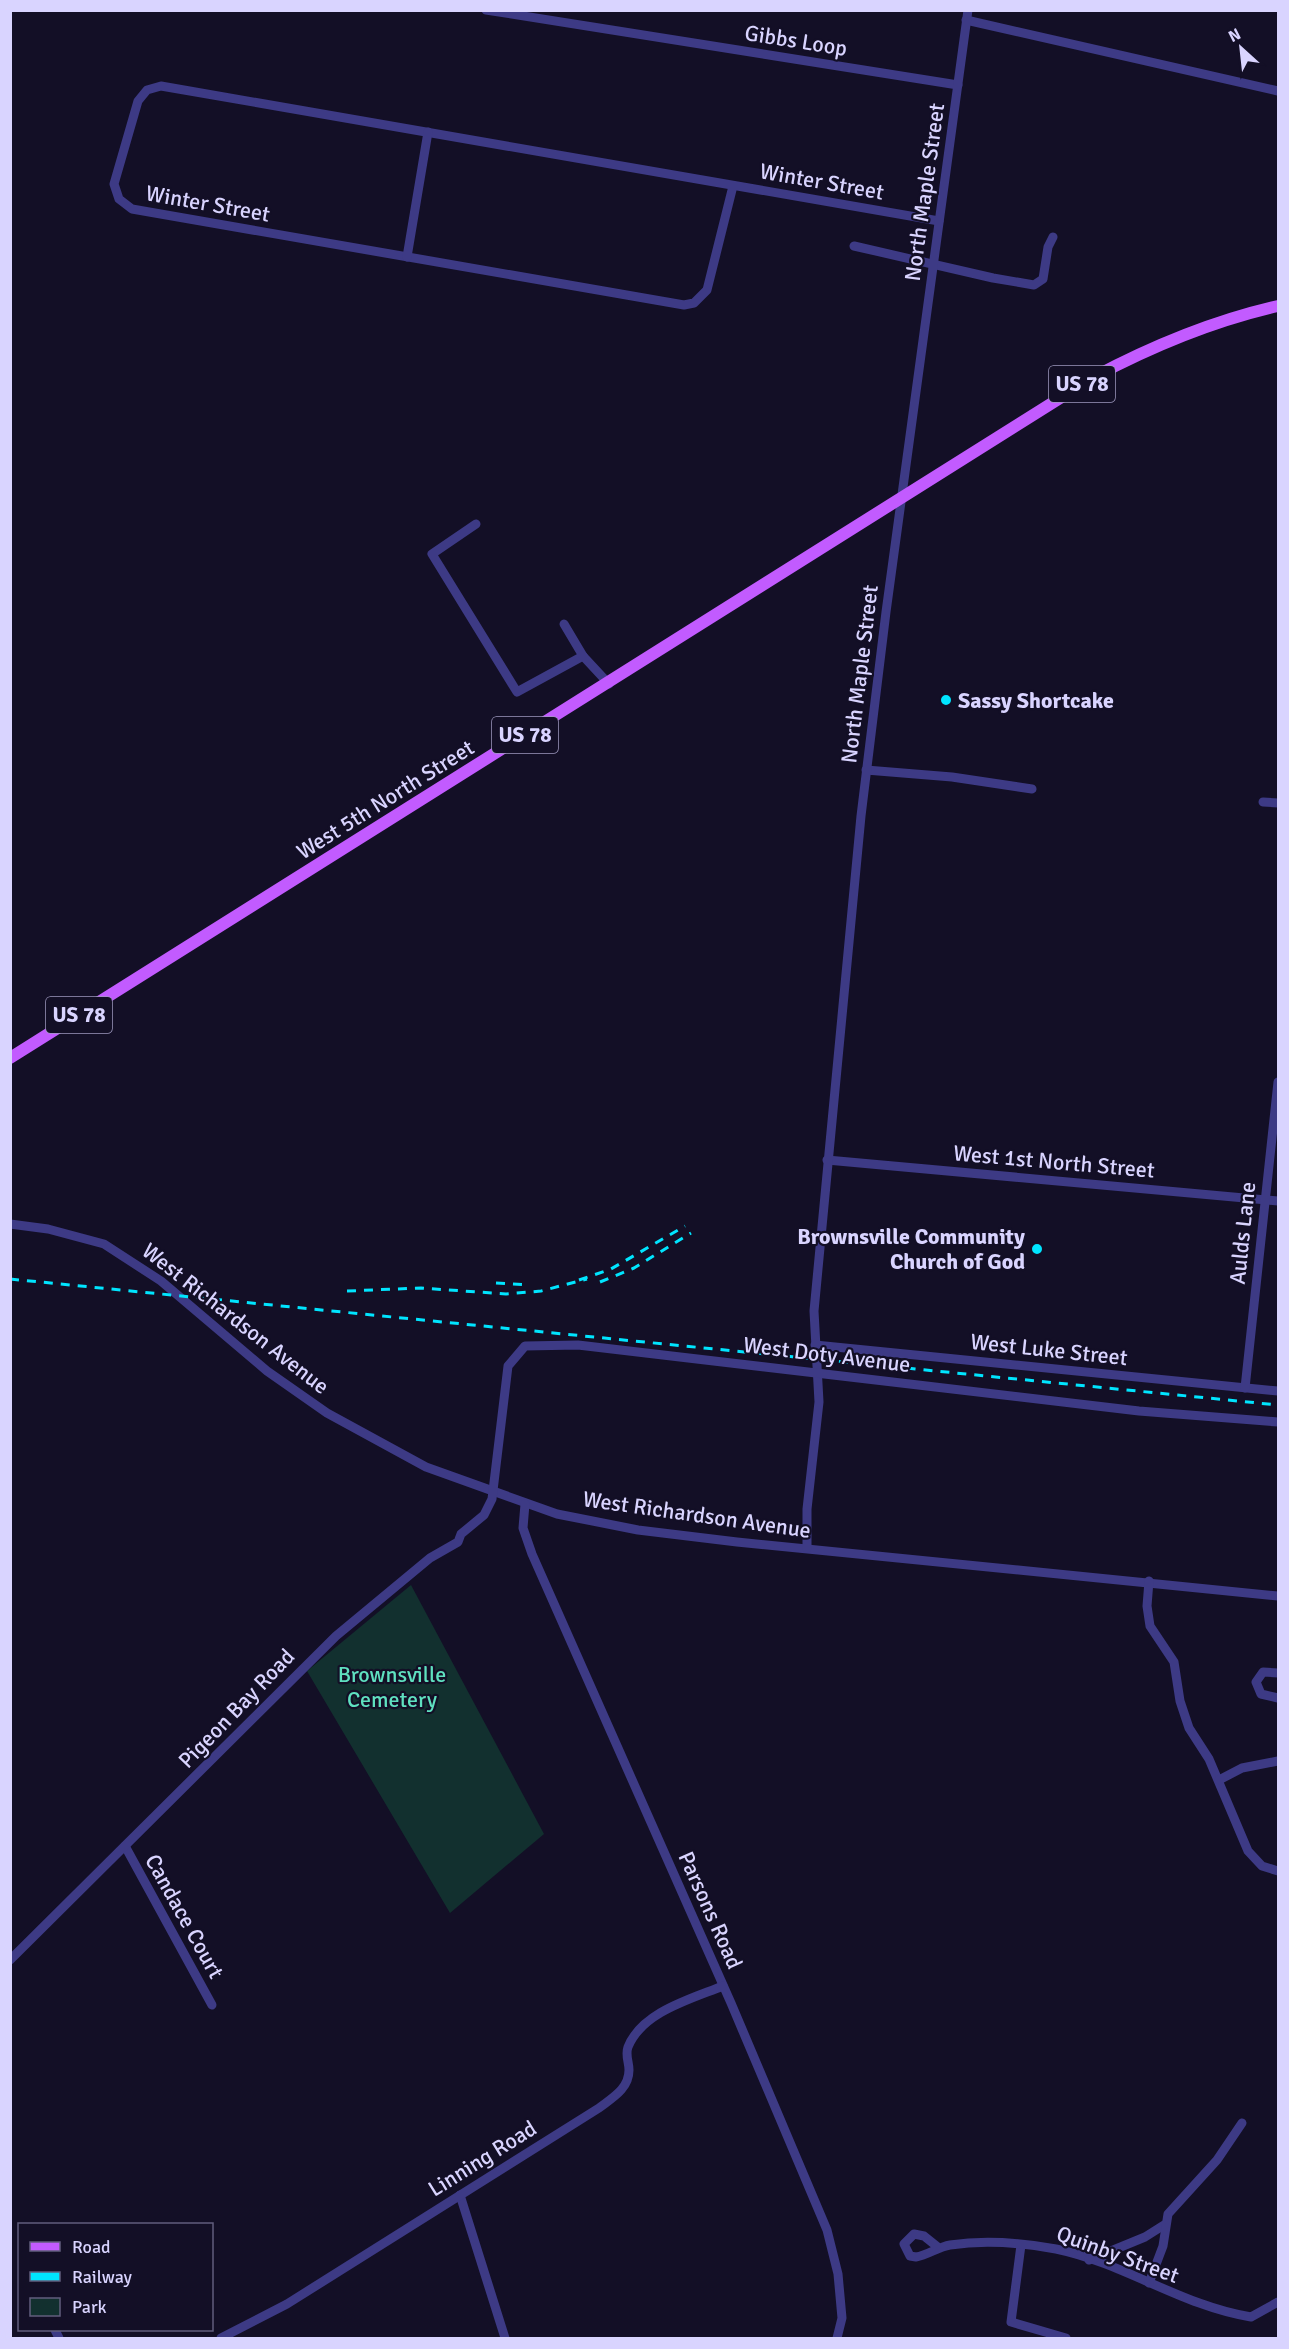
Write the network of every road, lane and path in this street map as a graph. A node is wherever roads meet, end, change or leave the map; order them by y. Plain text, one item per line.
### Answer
1 (486, 10) edge
2 (967, 15) edge
3 (958, 85) junction
4 (1278, 91) edge
5 (428, 132) junction
6 (733, 186) junction
7 (939, 221) junction
8 (1053, 237) dead end
9 (854, 246) dead end
10 (407, 257) junction
11 (934, 265) junction
12 (1278, 306) edge
13 (902, 496) junction
14 (476, 524) dead end
15 (564, 624) dead end
16 (583, 656) junction
17 (609, 684) junction
18 (866, 770) junction
19 (1032, 789) dead end
20 (1263, 802) dead end
21 (1278, 803) edge
22 (10, 1058) edge
23 (1278, 1082) edge
24 (827, 1160) junction
25 (1265, 1200) junction
26 (1278, 1201) edge
27 (10, 1224) edge
28 (815, 1345) junction
29 (818, 1372) junction
30 (1245, 1388) junction
31 (1278, 1391) edge
32 (1278, 1422) edge
33 (493, 1493) junction
34 (525, 1504) junction
35 (807, 1548) junction
36 (1149, 1581) junction
37 (1278, 1596) edge
38 (1278, 1673) edge
39 (1278, 1698) edge
40 (1278, 1761) edge
41 (1219, 1780) junction
42 (125, 1846) junction
43 (1278, 1871) edge
44 (10, 1960) edge
45 (723, 1986) junction
46 (212, 2005) dead end
47 (1242, 2123) dead end
48 (460, 2196) junction
49 (1164, 2225) junction
50 (1021, 2245) junction
51 (939, 2248) dead end
52 (1089, 2260) junction
53 (1149, 2283) junction
54 (1278, 2302) edge
55 (221, 2338) edge
56 (505, 2338) edge
57 (837, 2338) edge
58 (1066, 2338) edge

1 - 3 street, Gibbs Loop
2 - 3 street, North Maple Street
2 - 4 street
3 - 7 street, North Maple Street
5 - 6 street, Winter Street
5 - 10 street
5 - 10 street, Winter Street
6 - 7 street, Winter Street
6 - 10 street, Winter Street
7 - 11 street, North Maple Street
8 - 11 street
9 - 11 street
11 - 13 street, North Maple Street
12 - 13 main road, US 78
13 - 17 main road, West 5th North Street / US 78
13 - 18 street, North Maple Street
14 - 16 street
15 - 16 street
16 - 17 street
17 - 22 main road, West 5th North Street / US 78
18 - 19 street
18 - 24 street, North Maple Street
20 - 21 street
23 - 25 street, Aulds Lane
24 - 25 street, West 1st North Street
24 - 28 street, North Maple Street
25 - 26 street, West 1st North Street
25 - 30 street, Aulds Lane
27 - 33 street, West Richardson Avenue
28 - 29 street, North Maple Street
28 - 30 street, West Luke Street
29 - 32 street, West Doty Avenue
29 - 33 street, West Doty Avenue
29 - 35 street, North Maple Street
30 - 31 street, West Luke Street
33 - 34 street, West Richardson Avenue
33 - 42 street, Pigeon Bay Road
34 - 35 street, West Richardson Avenue
34 - 45 street, Parsons Road
35 - 36 street, West Richardson Avenue
36 - 37 street, West Richardson Avenue
36 - 41 street
38 - 39 street
40 - 41 street
41 - 43 street
42 - 44 street, Pigeon Bay Road
42 - 46 street, Candace Court
45 - 48 street, Linning Road
45 - 57 street, Parsons Road
47 - 49 street
48 - 55 street, Linning Road
48 - 56 street
49 - 52 street
49 - 53 street
50 - 51 street, Quinby Street
50 - 52 street, Quinby Street
50 - 58 street
52 - 53 street, Quinby Street
53 - 54 street, Quinby Street

